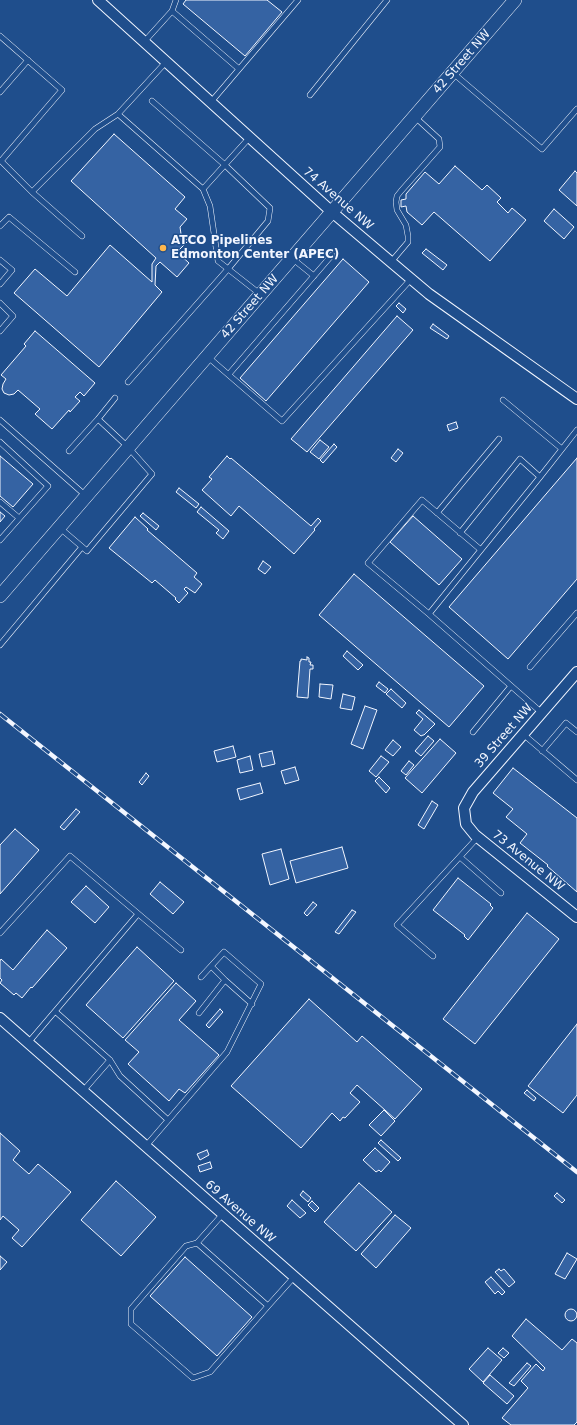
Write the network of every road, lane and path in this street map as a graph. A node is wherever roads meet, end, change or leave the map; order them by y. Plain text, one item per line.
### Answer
1 (98, 0) edge
2 (176, 0) edge
3 (298, 0) edge
4 (387, 0) edge
5 (516, 0) edge
6 (172, 11) junction
7 (0, 36) edge
8 (144, 42) junction
9 (28, 60) junction
10 (166, 62) junction
11 (239, 69) junction
12 (453, 73) junction
13 (0, 92) edge
14 (310, 95) dead end
15 (152, 101) dead end
16 (211, 102) junction
17 (577, 109) edge
18 (118, 114) junction
19 (415, 116) junction
20 (250, 137) junction
21 (0, 162) edge
22 (225, 165) junction
23 (203, 189) junction
24 (32, 192) junction
25 (332, 212) junction
26 (0, 226) edge
27 (82, 236) dead end
28 (332, 255) dead end
29 (292, 258) junction
30 (0, 260) edge
31 (391, 262) junction
32 (228, 269) junction
33 (75, 272) dead end
34 (314, 276) junction
35 (411, 279) junction
36 (0, 284) edge
37 (260, 295) junction
38 (0, 303) edge
39 (0, 331) edge
40 (207, 356) junction
41 (229, 374) junction
42 (128, 382) dead end
43 (115, 398) dead end
44 (577, 399) edge
45 (503, 400) dead end
46 (0, 420) edge
47 (98, 420) junction
48 (576, 434) edge
49 (499, 439) dead end
50 (0, 442) edge
51 (128, 447) junction
52 (562, 449) junction
53 (69, 451) dead end
54 (540, 476) junction
55 (86, 496) junction
56 (0, 502) edge
57 (437, 513) junction
58 (19, 518) junction
59 (59, 527) junction
60 (460, 533) junction
61 (0, 540) edge
62 (82, 547) junction
63 (481, 550) junction
64 (0, 596) edge
65 (577, 613) edge
66 (429, 614) junction
67 (0, 645) edge
68 (530, 667) dead end
69 (577, 672) edge
70 (511, 686) junction
71 (542, 713) junction
72 (473, 732) dead end
73 (577, 732) edge
74 (523, 734) junction
75 (542, 751) junction
76 (577, 780) edge
77 (466, 824) joint
78 (478, 837) junction
79 (460, 857) junction
80 (501, 893) dead end
81 (138, 914) junction
82 (577, 917) edge
83 (0, 933) edge
84 (182, 950) dead end
85 (433, 956) dead end
86 (211, 966) junction
87 (201, 977) dead end
88 (225, 980) junction
89 (252, 1004) junction
90 (56, 1012) junction
91 (199, 1013) dead end
92 (0, 1018) edge
93 (28, 1044) junction
94 (110, 1060) junction
95 (83, 1092) junction
96 (168, 1120) junction
97 (145, 1147) junction
98 (222, 1215) junction
99 (197, 1243) junction
100 (294, 1276) junction
101 (268, 1306) junction
102 (462, 1425) edge

1 - 8 street, 74 Avenue NW
2 - 6 lane
3 - 11 lane
4 - 14 lane
5 - 12 street, 42 Street NW
6 - 8 lane
6 - 11 lane
7 - 9 lane
8 - 10 street, 74 Avenue NW
9 - 13 lane
9 - 21 lane
10 - 16 street, 74 Avenue NW
10 - 18 lane
11 - 16 lane
12 - 17 lane
12 - 19 street, 42 Street NW
15 - 22 lane
16 - 20 street, 74 Avenue NW
18 - 23 lane
18 - 24 lane
19 - 25 street, 42 Street NW
19 - 31 lane
20 - 22 lane
20 - 25 street, 74 Avenue NW
21 - 24 lane
22 - 23 lane
22 - 32 lane
23 - 32 lane
24 - 27 lane
25 - 29 street, 42 Street NW
25 - 31 street, 74 Avenue NW
26 - 33 lane
28 - 34 lane
29 - 34 lane
29 - 37 street, 42 Street NW
30 - 36 lane
31 - 35 street, 74 Avenue NW
32 - 37 lane
32 - 42 lane
34 - 41 lane
35 - 41 lane
35 - 44 street, 74 Avenue NW
37 - 40 street, 42 Street NW
38 - 39 lane
40 - 41 lane
40 - 51 street, 42 Street NW
43 - 47 lane
45 - 52 lane
46 - 55 lane
47 - 51 lane
47 - 53 lane
48 - 52 lane
49 - 57 lane
50 - 58 lane
51 - 55 street, 42 Street NW
51 - 62 lane
52 - 54 lane
54 - 60 lane
54 - 63 lane
55 - 59 street, 42 Street NW
56 - 58 lane
57 - 60 lane
57 - 66 lane
58 - 61 lane
59 - 62 lane
59 - 64 street, 42 Street NW
60 - 63 lane
62 - 67 lane
63 - 66 lane
65 - 68 lane
66 - 70 lane
69 - 71 street, 39 Street NW
70 - 71 lane
70 - 72 lane
71 - 74 street, 39 Street NW
73 - 75 lane
74 - 75 lane
74 - 77 street, 39 Street NW
75 - 76 lane
77 - 78 street, 73 Avenue NW
78 - 79 lane
78 - 82 street, 73 Avenue NW
79 - 80 lane
79 - 85 lane
81 - 83 lane
81 - 84 lane
81 - 90 lane
86 - 87 lane
86 - 88 lane
86 - 89 lane
88 - 89 lane
88 - 91 lane
89 - 96 lane
90 - 93 lane
90 - 94 lane
92 - 93 street, 69 Avenue NW
93 - 95 street, 69 Avenue NW
94 - 95 lane
94 - 96 lane
95 - 97 street, 69 Avenue NW
96 - 97 lane
97 - 98 street, 69 Avenue NW
98 - 99 lane
98 - 100 street, 69 Avenue NW
99 - 101 lane
99 - 101 lane
100 - 101 lane
100 - 102 street, 69 Avenue NW

